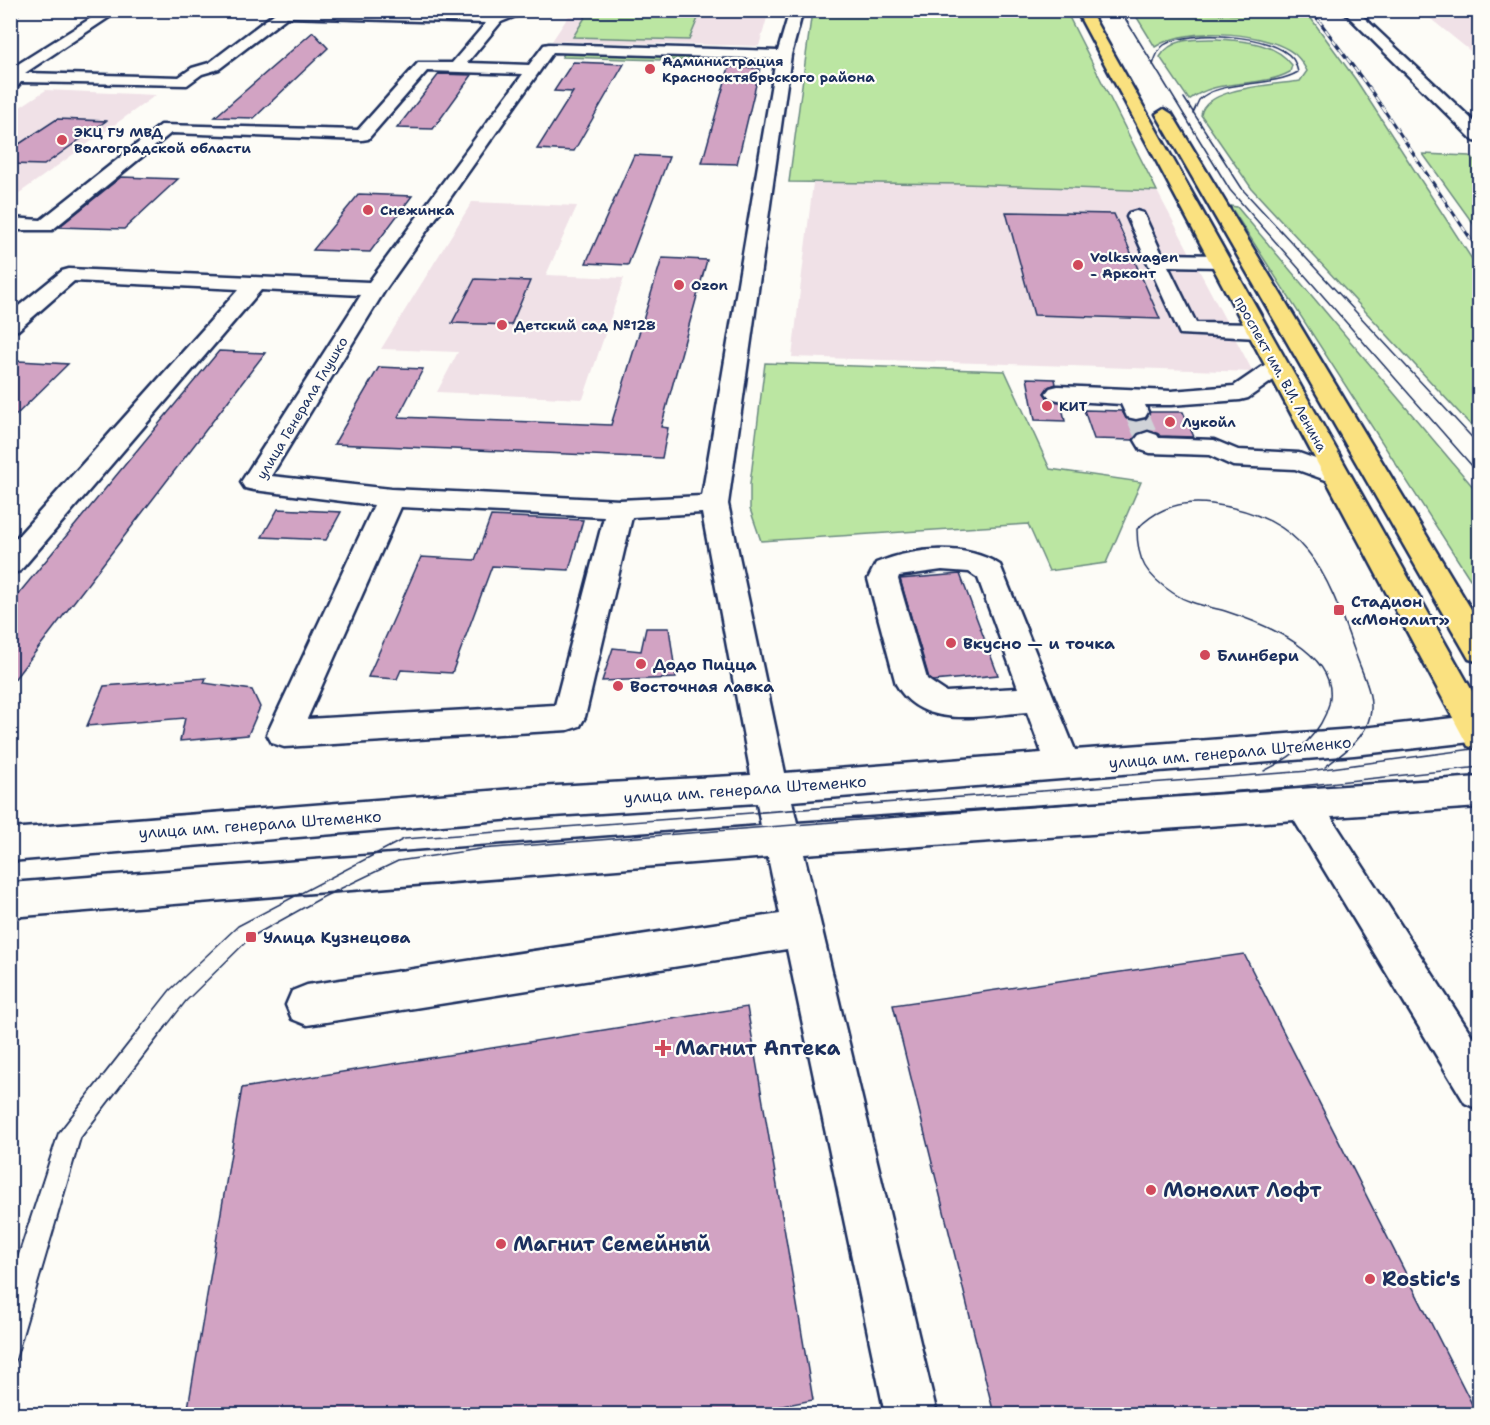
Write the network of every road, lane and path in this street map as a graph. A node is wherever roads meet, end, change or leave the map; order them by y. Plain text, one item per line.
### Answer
1 (16, 10) edge
2 (114, 10) edge
3 (525, 10) edge
4 (797, 10) edge
5 (1082, 10) edge
6 (1103, 10) edge
7 (1348, 10) edge
8 (287, 12) edge
9 (10, 14) edge
10 (496, 19) junction
11 (784, 55) junction
12 (456, 67) junction
13 (533, 70) junction
14 (13, 81) edge
15 (1454, 110) junction
16 (1479, 110) edge
17 (1479, 137) edge
18 (1136, 217) dead end
19 (10, 224) edge
20 (1155, 260) junction
21 (1219, 261) junction
22 (255, 284) junction
23 (375, 289) junction
24 (10, 325) edge
25 (1257, 331) junction
26 (1277, 367) junction
27 (1058, 393) dead end
28 (1148, 440) dead end
29 (1337, 476) junction
30 (391, 498) junction
31 (714, 504) junction
32 (620, 509) junction
33 (10, 564) edge
34 (1479, 651) edge
35 (1038, 699) junction
36 (1478, 731) edge
37 (1064, 765) junction
38 (772, 788) junction
39 (1479, 792) edge
40 (1303, 804) junction
41 (783, 840) junction
42 (10, 845) edge
43 (10, 900) edge
44 (802, 928) junction
45 (307, 1005) dead end
46 (1479, 1088) edge
47 (911, 1414) edge

1 - 9 street
2 - 14 street
3 - 10 street
4 - 11 street
5 - 21 main road, проспект им. В.И. Ленина
6 - 34 main road, проспект им. В.И. Ленина
7 - 15 street
8 - 10 street
8 - 14 street
10 - 12 street
11 - 13 street, улица Генерала Глушко
11 - 31 street
12 - 13 street
12 - 19 street
13 - 23 street, улица Генерала Глушко
15 - 16 street
15 - 17 street
18 - 20 street
20 - 21 street
20 - 25 street
21 - 25 main road, проспект им. В.И. Ленина
22 - 23 street
22 - 24 street
22 - 33 street
23 - 30 street, улица Генерала Глушко
25 - 26 main road, проспект им. В.И. Ленина
26 - 27 street
26 - 29 main road, проспект им. В.И. Ленина
28 - 29 street
29 - 36 main road, проспект им. В.И. Ленина
30 - 32 street, улица Генерала Глушко
30 - 32 street
31 - 32 street, улица Генерала Глушко
31 - 38 street
35 - 35 street
35 - 37 street
36 - 37 street, улица им. генерала Штеменко
37 - 38 street, улица им. генерала Штеменко
38 - 41 street
38 - 42 street, улица им. генерала Штеменко
39 - 40 street
40 - 41 street
40 - 46 street
41 - 43 street
41 - 44 street
44 - 45 street
44 - 47 street

